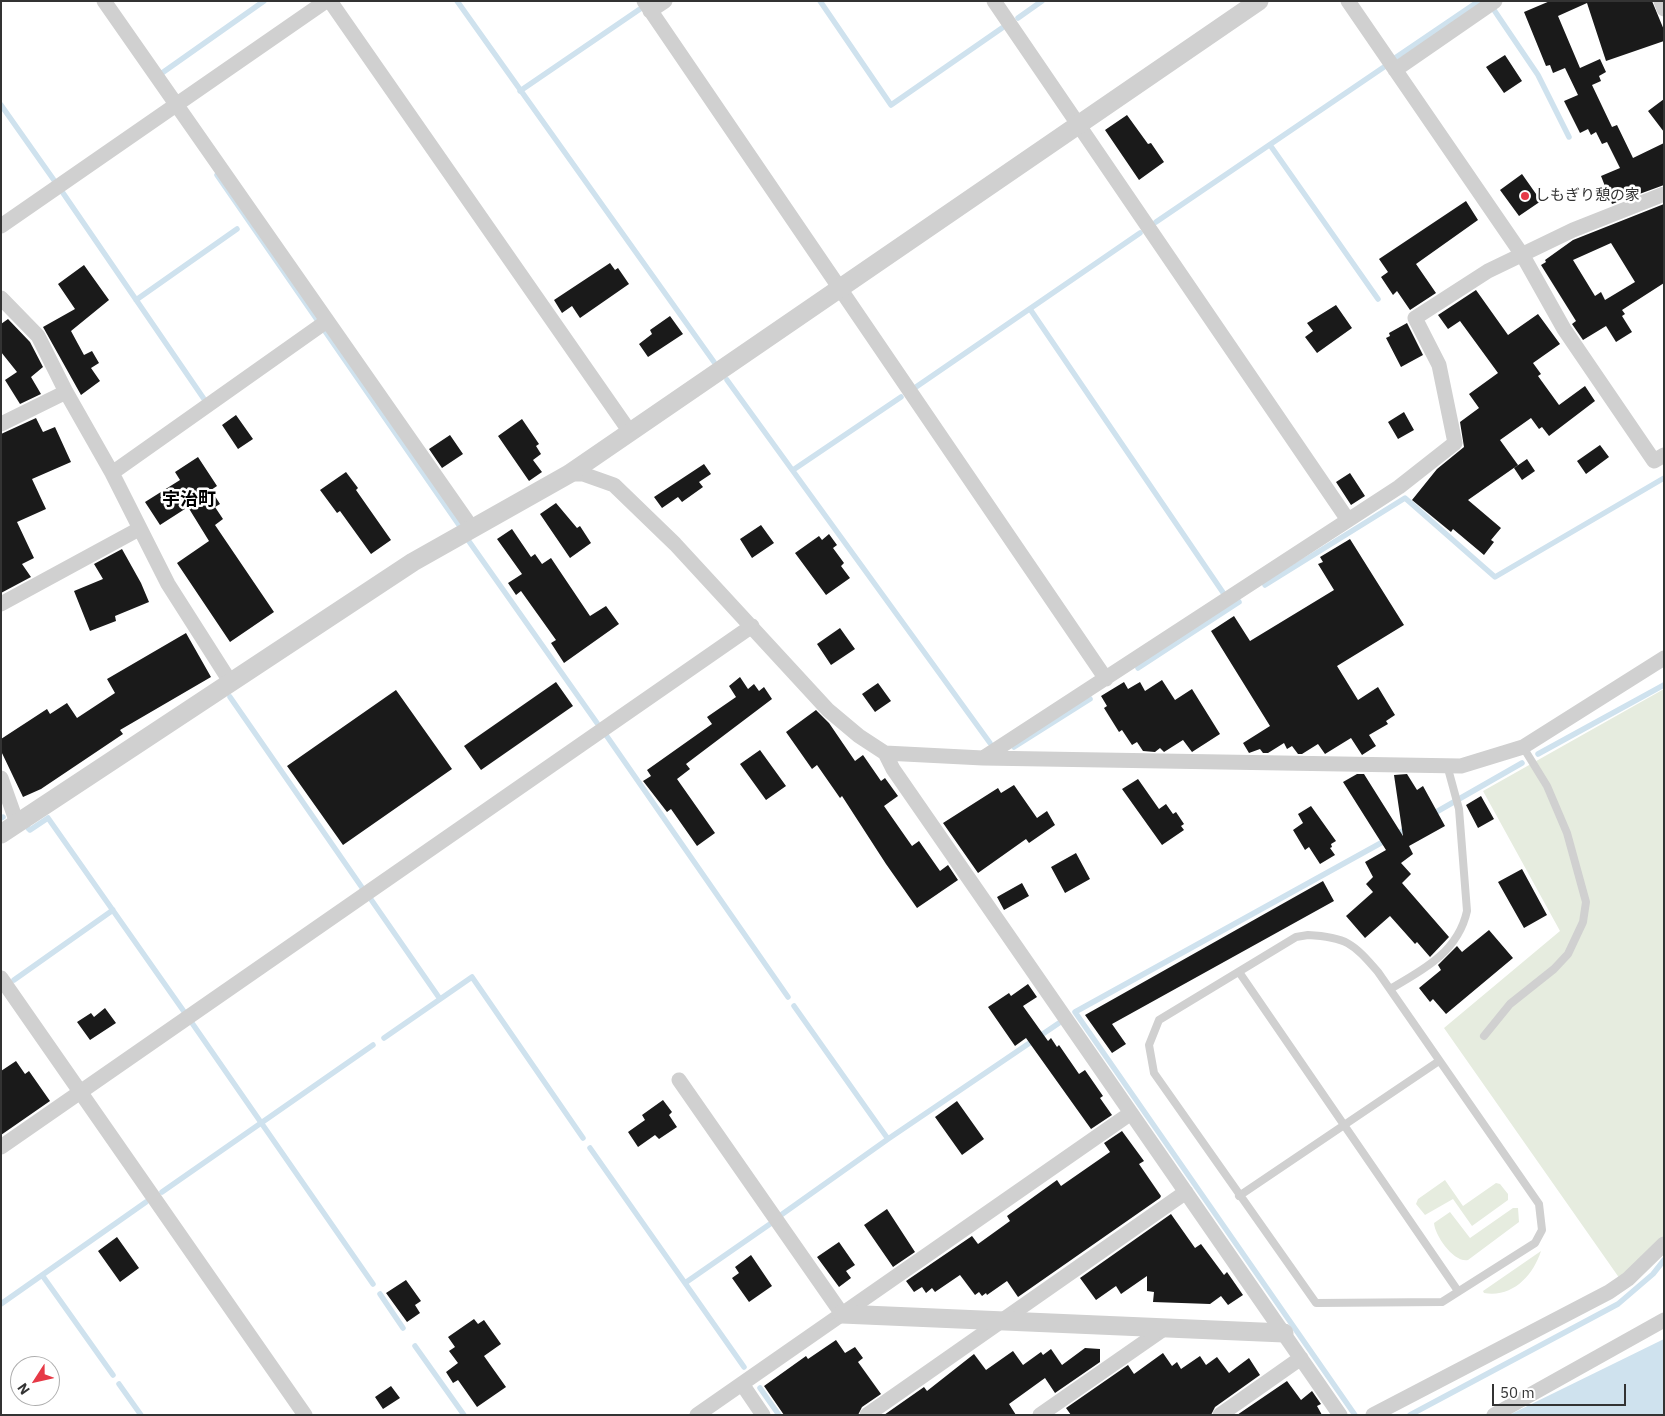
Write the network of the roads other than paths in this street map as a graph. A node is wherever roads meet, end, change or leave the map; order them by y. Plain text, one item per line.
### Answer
1 (104, 1) edge
2 (326, 1) edge
3 (330, 1) edge
4 (665, 1) edge
5 (994, 1) edge
6 (1259, 1) edge
7 (1348, 1) edge
8 (1495, 1) edge
9 (1661, 1) edge
10 (647, 6) edge
11 (1664, 9) edge
12 (1395, 70) junction
13 (173, 109) junction
14 (1079, 125) junction
15 (1664, 194) edge
16 (1, 226) edge
17 (1523, 256) junction
18 (840, 288) junction
19 (1, 298) edge
20 (323, 325) junction
21 (66, 392) junction
22 (1, 424) edge
23 (630, 432) junction
24 (1664, 455) edge
25 (112, 473) junction
26 (569, 474) junction
27 (1348, 520) junction
28 (472, 528) junction
29 (139, 529) junction
30 (1, 604) edge
31 (752, 626) junction
32 (1664, 658) edge
33 (1106, 679) junction
34 (231, 683) junction
35 (1523, 747) junction
36 (885, 753) junction
37 (983, 758) junction
38 (1447, 765) junction
39 (1, 778) edge
40 (17, 823) junction
41 (1, 834) edge
42 (1239, 972) junction
43 (1, 978) edge
44 (1390, 989) junction
45 (1484, 1036) dead end
46 (1439, 1061) junction
47 (679, 1080) dead end
48 (80, 1092) junction
49 (1131, 1113) junction
50 (1342, 1125) junction
51 (1, 1147) edge
52 (1186, 1192) junction
53 (1239, 1196) junction
54 (1664, 1244) edge
55 (1458, 1291) junction
56 (842, 1314) junction
57 (1664, 1320) edge
58 (1001, 1322) junction
59 (1165, 1328) junction
60 (1284, 1334) junction
61 (1301, 1358) junction
62 (742, 1384) junction
63 (305, 1415) edge
64 (697, 1415) edge
65 (763, 1415) edge
66 (867, 1415) edge
67 (1040, 1415) edge
68 (1220, 1415) edge
69 (1340, 1415) edge
70 (1373, 1415) edge
71 (1494, 1415) edge

1 - 13 street
2 - 13 street
3 - 23 street
4 - 10 street
5 - 14 street
6 - 14 street
7 - 12 street
8 - 12 street
9 - 11 street
10 - 18 street
12 - 17 street
13 - 16 street
13 - 20 street
14 - 18 street
14 - 27 street
15 - 17 street
17 - 24 street
17 - 27 street
18 - 23 street
18 - 33 street
19 - 21 street
20 - 25 street
20 - 28 street
21 - 22 street
21 - 25 street
23 - 26 street
25 - 29 street
26 - 28 street
26 - 31 street
27 - 33 street
28 - 34 street
29 - 30 street
29 - 34 street
31 - 36 street
31 - 48 street
32 - 35 street
33 - 37 street
34 - 40 street
35 - 38 street
35 - 45 lane
36 - 37 street
36 - 49 street
37 - 38 street
38 - 44 lane
39 - 40 street
40 - 41 street
42 - 44 lane
42 - 50 lane
42 - 53 lane
43 - 48 street
44 - 46 lane
46 - 50 lane
46 - 55 lane
47 - 56 street
48 - 51 street
48 - 63 street
49 - 52 street
49 - 56 street
50 - 53 lane
50 - 55 lane
52 - 58 street
52 - 60 street
53 - 55 lane
54 - 70 street
56 - 58 street
56 - 62 street
57 - 71 street
58 - 59 street
58 - 66 street
59 - 60 street
59 - 67 street
60 - 61 street
61 - 68 street
61 - 69 street
62 - 64 street
62 - 65 street

